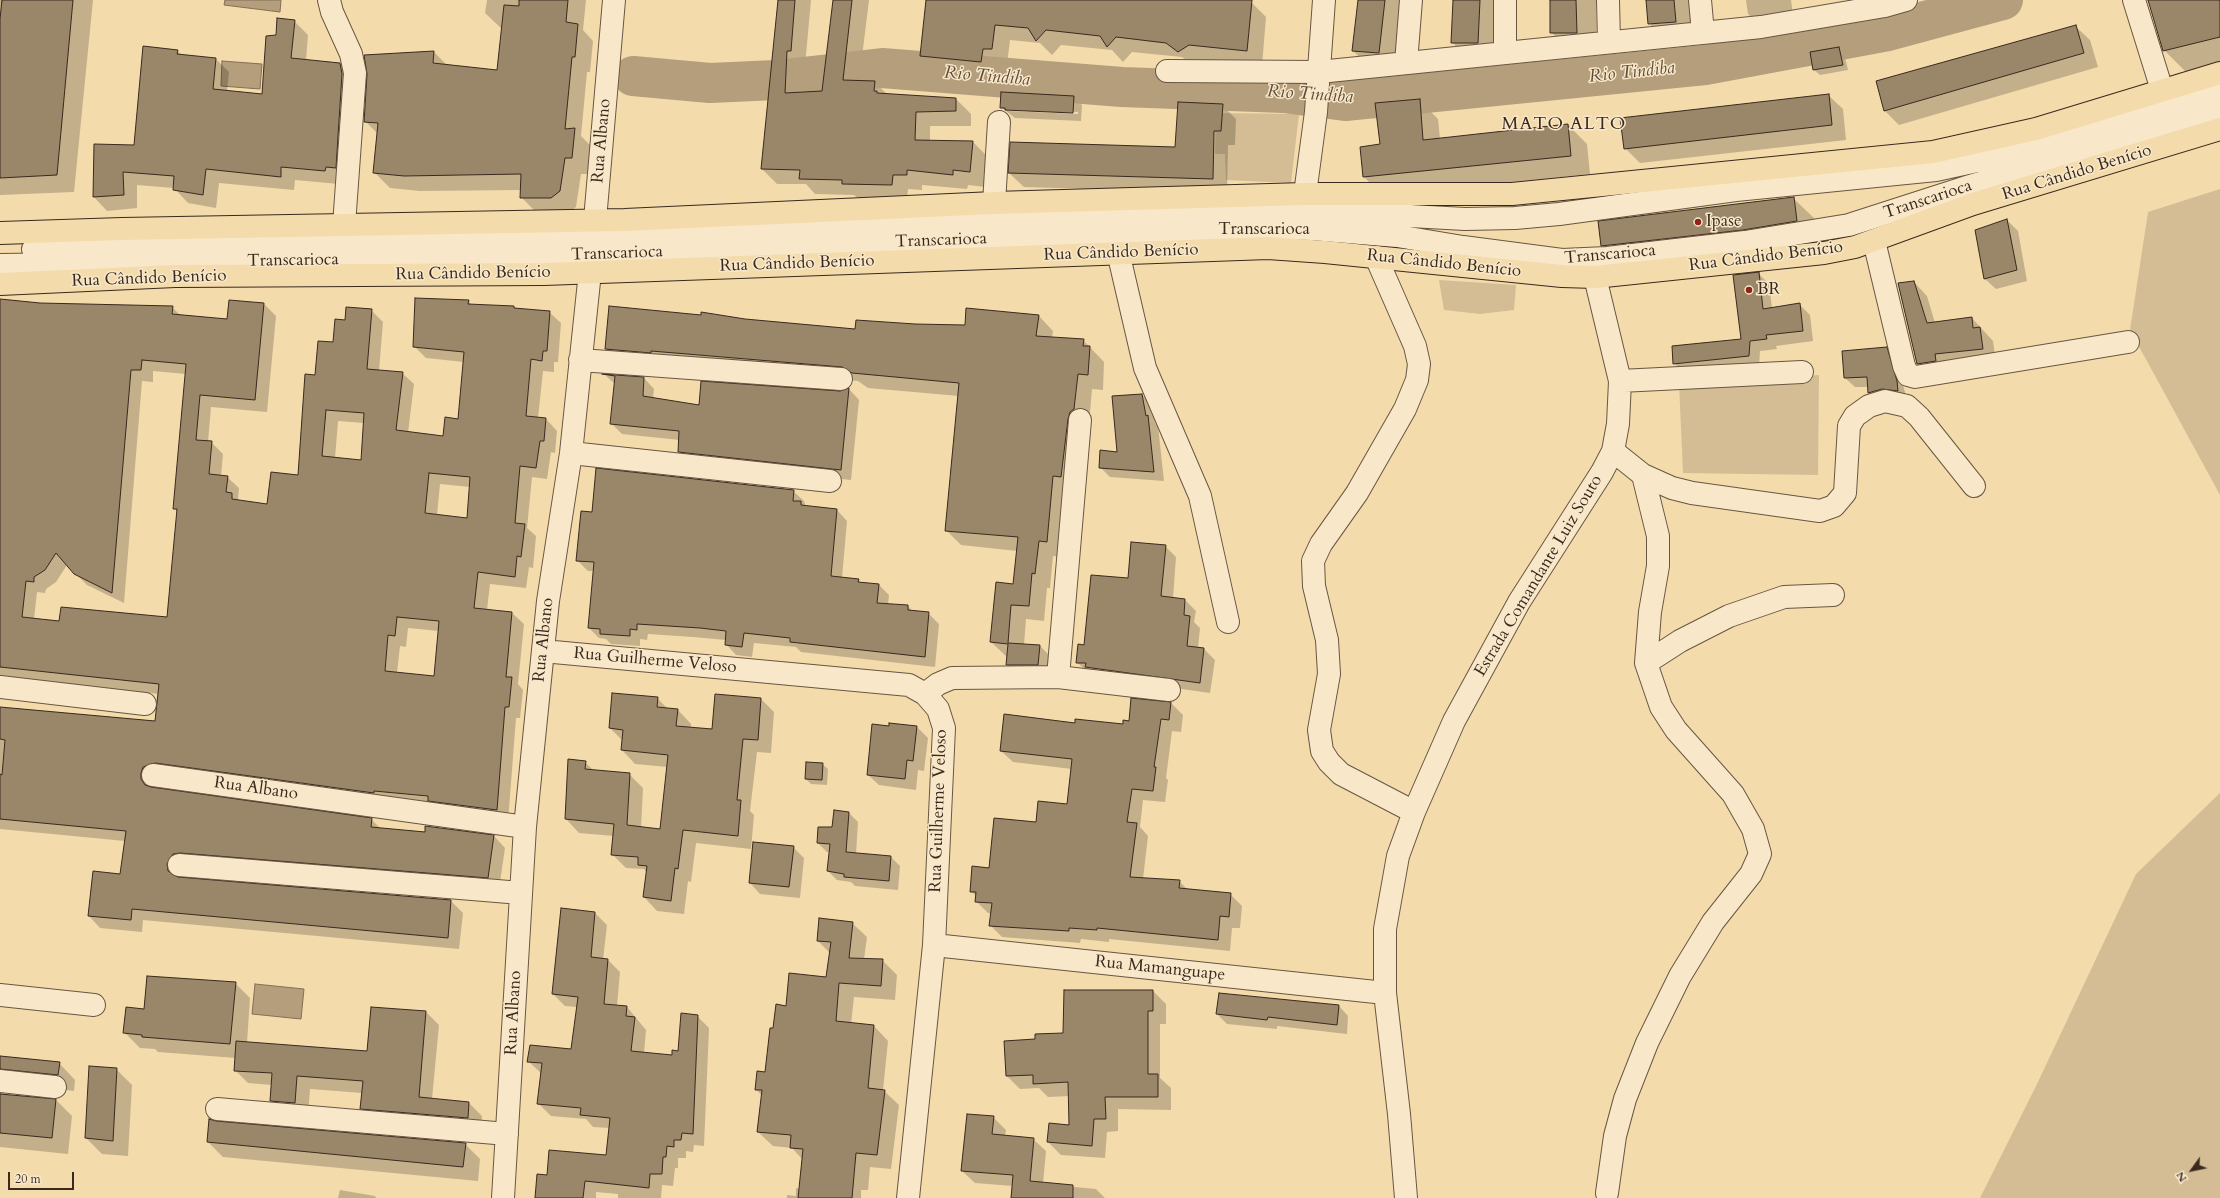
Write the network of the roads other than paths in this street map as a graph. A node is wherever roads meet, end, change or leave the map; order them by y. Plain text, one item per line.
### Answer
1 (329, 0) edge
2 (614, 0) edge
3 (1324, 0) edge
4 (1411, 0) edge
5 (1505, 0) edge
6 (1608, 0) edge
7 (1700, 0) edge
8 (1906, 0) edge
9 (2134, 0) edge
10 (1821, 8) edge
11 (1703, 33) junction
12 (1609, 42) junction
13 (1505, 53) junction
14 (1406, 63) junction
15 (1167, 71) dead end
16 (2220, 73) edge
17 (1318, 80) junction
18 (2162, 90) junction
19 (2220, 92) edge
20 (2220, 112) edge
21 (999, 122) dead end
22 (2220, 129) edge
23 (994, 203) junction
24 (1308, 212) junction
25 (344, 225) junction
26 (0, 233) edge
27 (601, 237) junction
28 (1874, 241) junction
29 (0, 250) edge
30 (1118, 252) junction
31 (1325, 252) junction
32 (1376, 257) junction
33 (0, 265) edge
34 (627, 270) junction
35 (590, 272) junction
36 (1595, 277) junction
37 (0, 284) edge
38 (2128, 342) dead end
39 (580, 360) junction
40 (1802, 372) dead end
41 (841, 378) dead end
42 (1620, 381) junction
43 (1080, 420) dead end
44 (1612, 451) junction
45 (570, 453) junction
46 (1643, 475) junction
47 (830, 481) dead end
48 (1974, 486) dead end
49 (1833, 595) dead end
50 (1228, 622) dead end
51 (543, 651) junction
52 (1646, 663) junction
53 (1058, 677) junction
54 (0, 687) edge
55 (1169, 690) dead end
56 (925, 694) junction
57 (145, 704) dead end
58 (153, 775) dead end
59 (1414, 812) junction
60 (525, 827) junction
61 (179, 865) dead end
62 (521, 893) junction
63 (934, 946) junction
64 (1385, 993) junction
65 (0, 995) edge
66 (94, 1005) dead end
67 (0, 1081) edge
68 (55, 1087) dead end
69 (217, 1109) dead end
70 (507, 1134) junction
71 (1607, 1193) dead end
72 (503, 1198) edge
73 (908, 1198) edge
74 (1406, 1198) edge

1 - 25 street
2 - 27 street, Rua Albano
3 - 17 street
4 - 14 street
5 - 13 street
6 - 12 street
7 - 11 street
8 - 10 street
9 - 18 street
10 - 11 street
11 - 12 street
12 - 13 street
13 - 14 street
14 - 17 street
15 - 17 street
16 - 18 main road
17 - 24 street
18 - 24 main road
19 - 24 street, Transcarioca
20 - 24 street, Transcarioca
21 - 23 street
22 - 28 main road, Rua Cândido Benício
23 - 24 main road
23 - 27 main road
24 - 27 street, Transcarioca
24 - 31 street
25 - 26 main road
25 - 27 main road
27 - 29 street, Transcarioca
27 - 33 street, Transcarioca
27 - 34 street
28 - 36 main road, Rua Cândido Benício
28 - 38 street
30 - 31 main road, Rua Cândido Benício
30 - 34 main road, Rua Cândido Benício
30 - 50 street
31 - 32 main road, Rua Cândido Benício
32 - 36 main road, Rua Cândido Benício
32 - 59 street
34 - 35 main road, Rua Cândido Benício
35 - 37 main road, Rua Cândido Benício
35 - 39 street, Rua Albano
36 - 42 street, Estrada Comandante Luiz Souto
39 - 41 street
39 - 45 street, Rua Albano
40 - 42 street
42 - 44 street, Estrada Comandante Luiz Souto
43 - 53 street
44 - 46 street
44 - 59 street, Estrada Comandante Luiz Souto
45 - 47 street
45 - 51 street, Rua Albano
46 - 48 street
46 - 52 street
49 - 52 street
51 - 56 street, Rua Guilherme Veloso
51 - 60 street, Rua Albano
52 - 71 street
53 - 55 street
53 - 56 street
54 - 57 street
56 - 63 street, Rua Guilherme Veloso
58 - 60 street, Rua Albano
59 - 64 street, Estrada Comandante Luiz Souto
60 - 62 street, Rua Albano
61 - 62 street
62 - 70 street, Rua Albano
63 - 64 street, Rua Mamanguape
63 - 73 street, Rua Guilherme Veloso
64 - 74 street, Estrada Comandante Luiz Souto
65 - 66 street
67 - 68 street
69 - 70 street
70 - 72 street, Rua Albano

